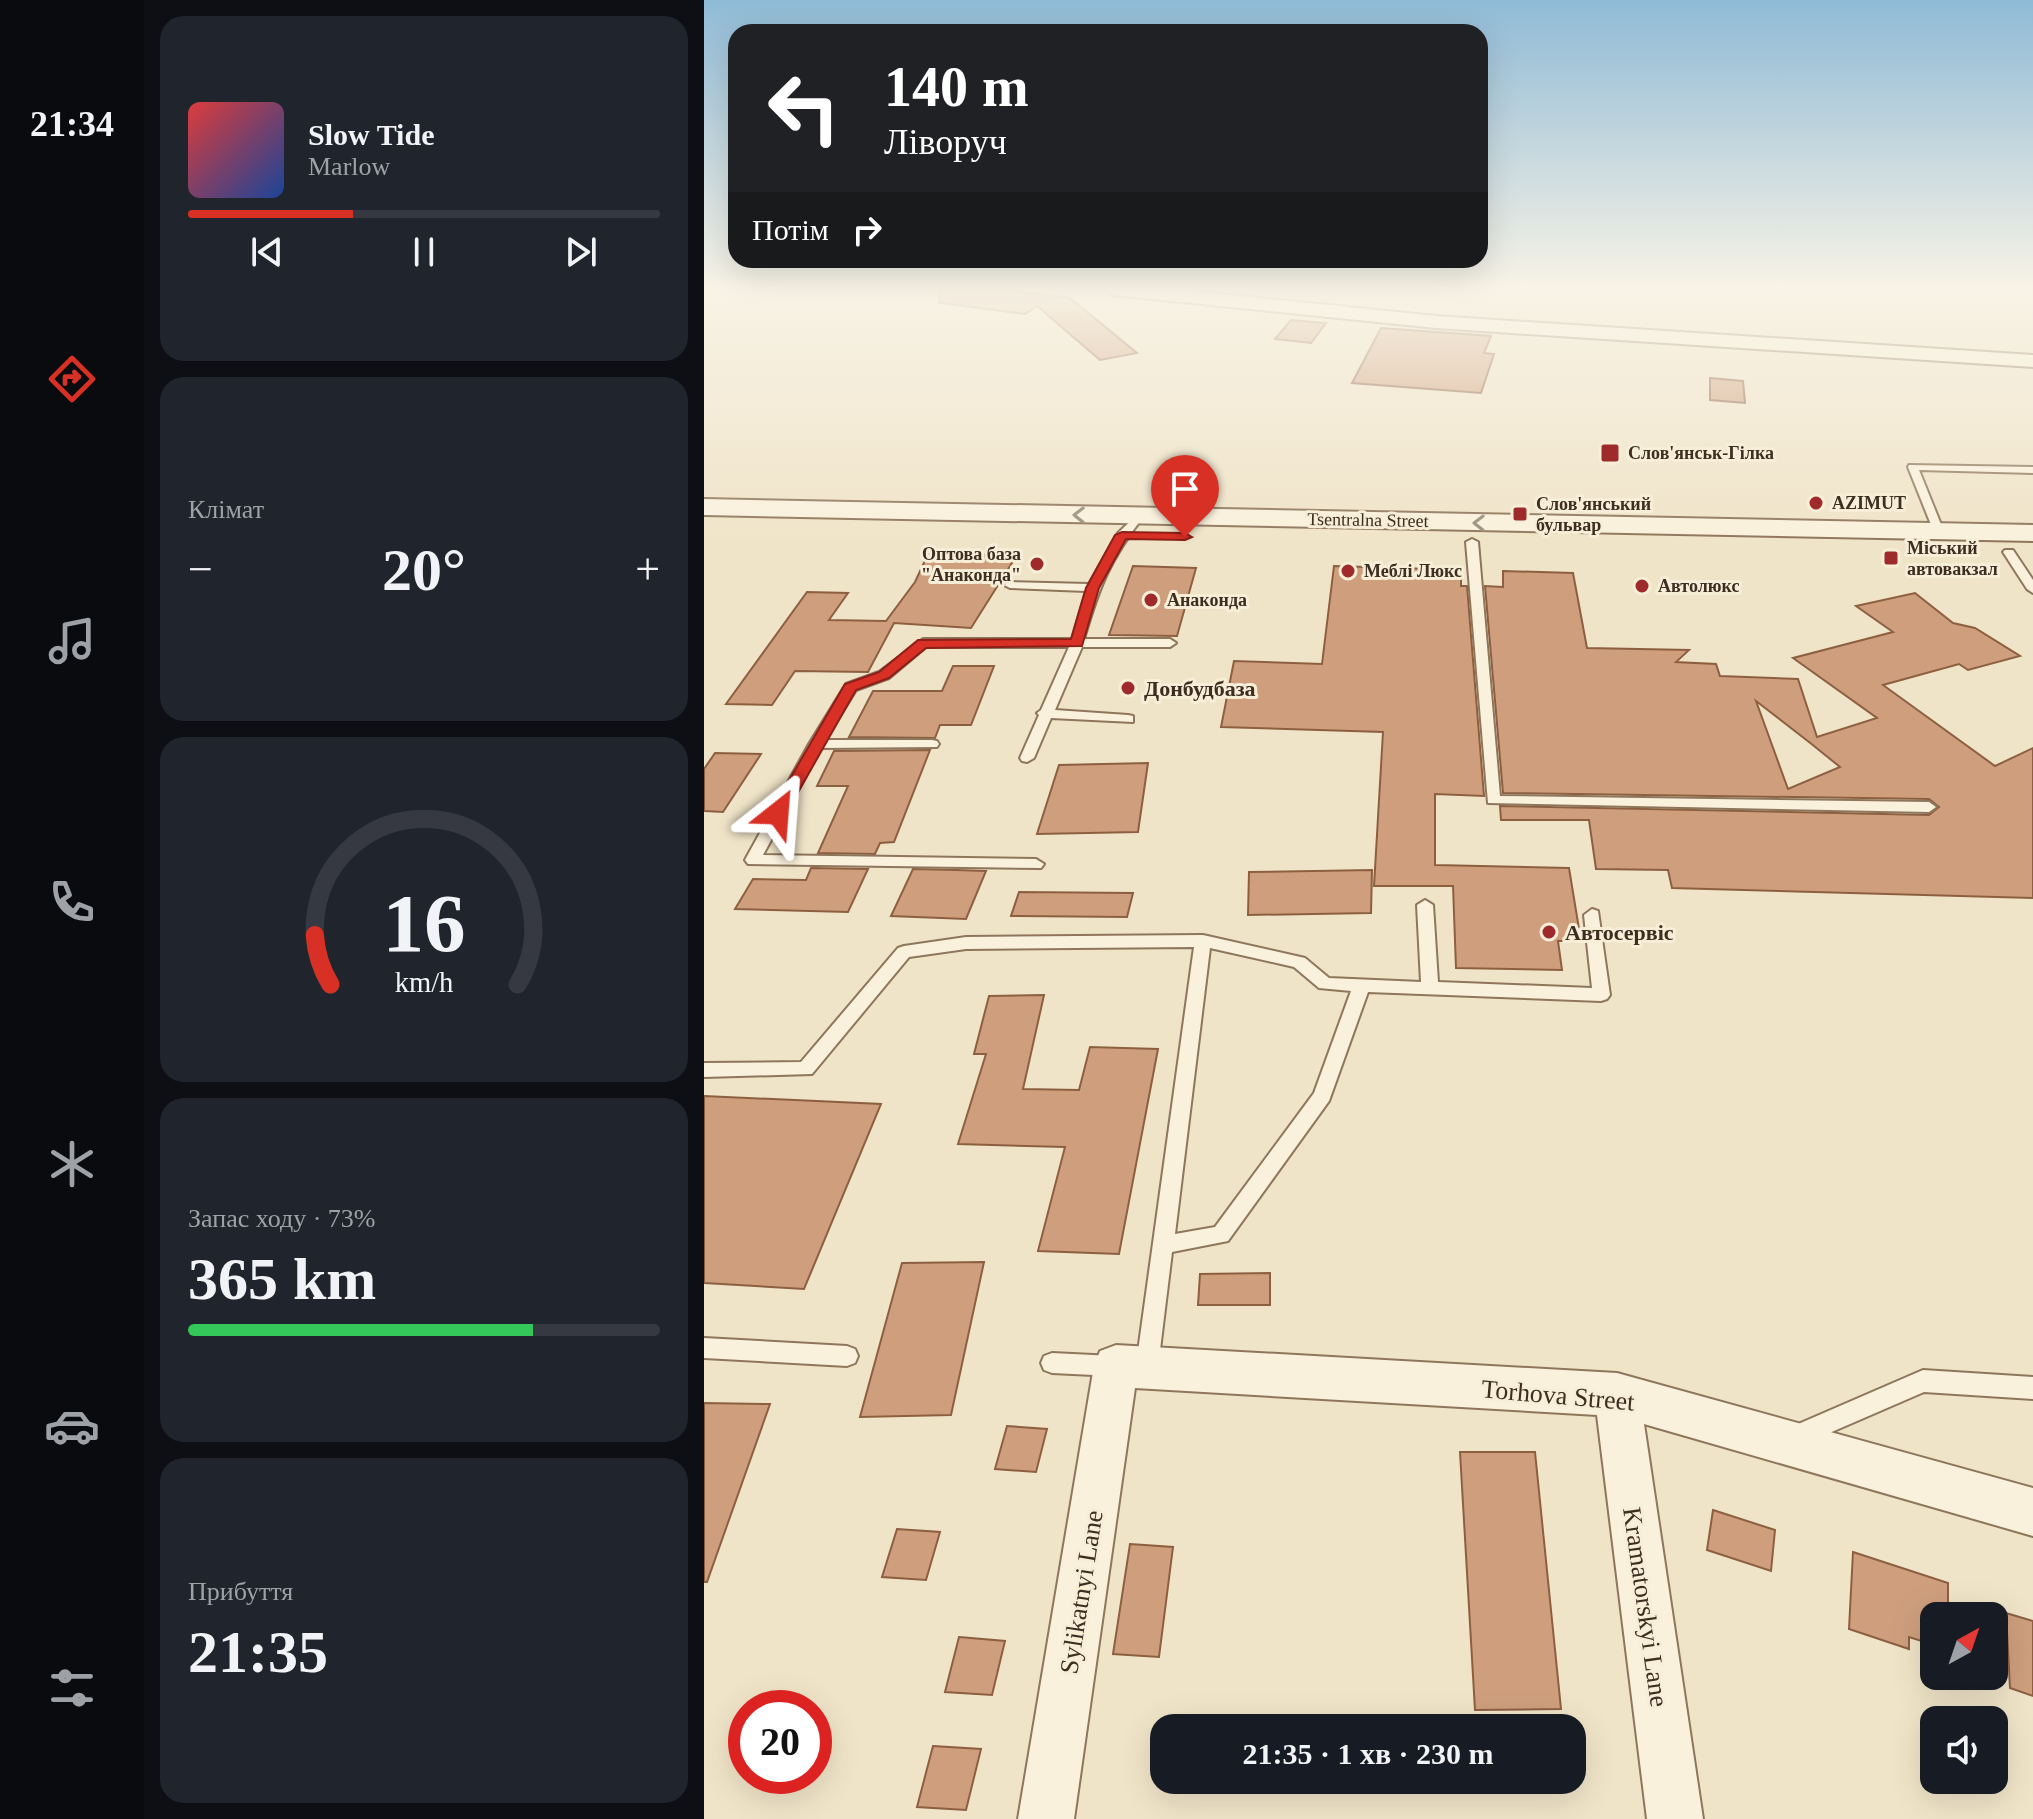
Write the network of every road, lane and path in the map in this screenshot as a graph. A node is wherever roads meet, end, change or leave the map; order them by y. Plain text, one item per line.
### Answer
1 (2033, 470) edge
2 (704, 507) edge
3 (704, 526) edge
4 (1130, 526) junction
5 (1939, 532) junction
6 (2033, 533) edge
7 (1472, 542) junction
8 (2021, 552) edge
9 (1010, 585) dead end
10 (2032, 585) edge
11 (1093, 588) junction
12 (1077, 643) junction
13 (1170, 643) dead end
14 (1044, 713) junction
15 (1128, 719) dead end
16 (816, 744) junction
17 (932, 744) dead end
18 (1027, 758) dead end
19 (1929, 807) dead end
20 (1036, 864) dead end
21 (1425, 905) dead end
22 (1592, 915) dead end
23 (1203, 941) junction
24 (1362, 985) junction
25 (1430, 988) junction
26 (704, 1070) edge
27 (1163, 1245) junction
28 (704, 1348) edge
29 (847, 1356) dead end
30 (1052, 1363) dead end
31 (1132, 1367) junction
32 (2033, 1388) edge
33 (1617, 1395) junction
34 (1785, 1442) junction
35 (2033, 1512) edge
36 (1046, 1819) edge
37 (1675, 1819) edge

1 - 5 lane
4 -> 2 street, Tsentralna Street
3 - 4 street, Tsentralna Street
5 -> 4 street, Tsentralna Street
4 - 7 street, Tsentralna Street
4 - 11 lane
5 - 6 street, Tsentralna Street
7 - 8 street, Tsentralna Street
7 - 19 lane
8 - 10 lane
9 - 11 lane
11 - 12 lane
12 - 13 lane
12 - 14 lane
12 - 16 lane
14 - 15 lane
14 - 18 lane
16 - 17 lane
16 - 20 lane
21 - 25 lane
22 - 25 lane
23 - 24 lane
23 - 26 lane
23 - 27 lane
24 - 25 lane
24 - 27 lane
27 - 31 lane
28 - 29 lane
30 - 31 lane
31 - 33 street, Torhova Street
31 - 36 street, Sylikatnyi Lane
32 - 34 lane
33 - 34 street, Torhova Street
33 - 37 street, Kramatorskyi Lane
34 - 35 street, Torhova Street

